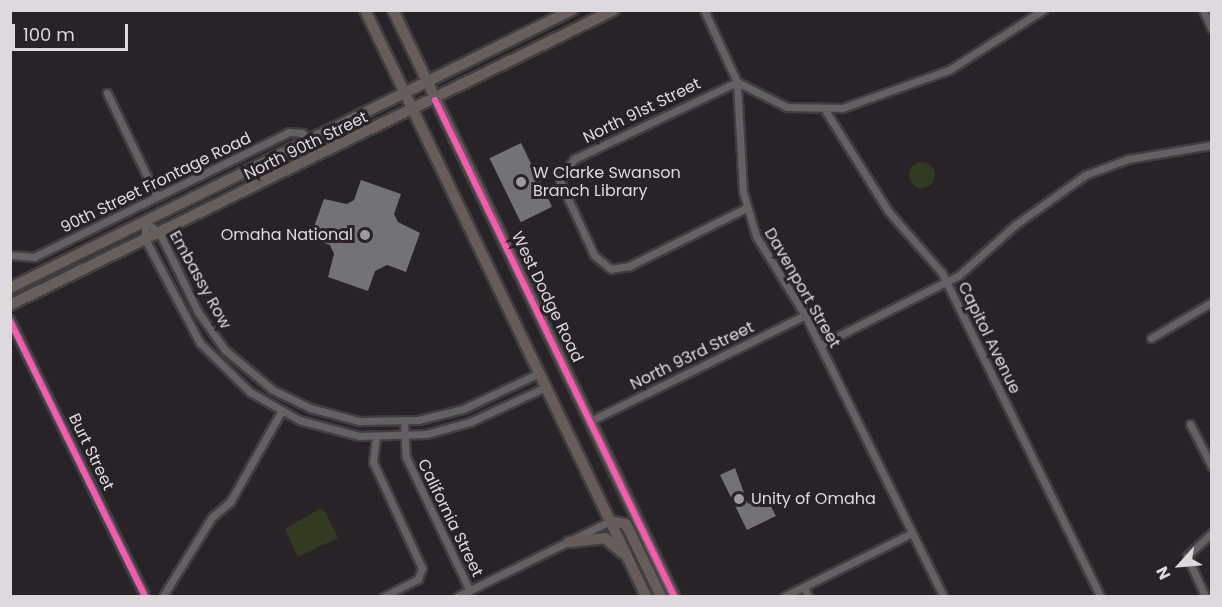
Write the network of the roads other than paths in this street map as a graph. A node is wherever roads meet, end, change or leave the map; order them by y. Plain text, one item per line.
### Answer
1 (365, 10) edge
2 (393, 10) edge
3 (572, 10) edge
4 (614, 10) edge
5 (705, 10) edge
6 (1043, 10) edge
7 (1203, 10) edge
8 (595, 13) edge
9 (1212, 29) edge
10 (737, 81) junction
11 (426, 82) junction
12 (107, 93) dead end
13 (404, 93) junction
14 (435, 100) junction
15 (825, 110) junction
16 (412, 111) junction
17 (310, 140) junction
18 (1212, 145) edge
19 (157, 197) junction
20 (747, 208) junction
21 (145, 222) junction
22 (159, 232) junction
23 (145, 239) junction
24 (10, 255) edge
25 (947, 282) junction
26 (10, 288) edge
27 (1212, 302) edge
28 (10, 305) edge
29 (805, 315) junction
30 (10, 320) edge
31 (1151, 338) dead end
32 (820, 345) junction
33 (539, 373) junction
34 (546, 387) junction
35 (281, 412) junction
36 (456, 412) junction
37 (404, 422) junction
38 (591, 422) junction
39 (1190, 424) dead end
40 (459, 426) junction
41 (376, 437) junction
42 (402, 437) junction
43 (1212, 467) edge
44 (610, 521) junction
45 (912, 533) junction
46 (1212, 533) edge
47 (569, 542) junction
48 (634, 570) junction
49 (804, 587) junction
50 (470, 591) junction
51 (145, 597) edge
52 (163, 597) edge
53 (384, 597) edge
54 (458, 597) edge
55 (646, 597) edge
56 (661, 597) edge
57 (674, 597) edge
58 (785, 597) edge
59 (808, 597) edge
60 (943, 597) edge
61 (1100, 597) edge
62 (1205, 597) edge

1 - 13 highway
2 - 11 highway, West Dodge Road
3 - 11 main road, North 90th Street
4 - 8 main road, North 90th Street
5 - 10 street, Davenport Street
6 - 15 street
7 - 9 street
8 - 14 main road, North 90th Street
10 - 15 street
10 - 20 street, Davenport Street
10 - 20 street, North 91st Street
11 - 13 main road, North 90th Street
11 - 14 highway, West Dodge Road
12 - 19 street
13 - 16 highway
13 - 17 main road, North 90th Street
14 - 16 main road, North 90th Street
14 - 38 highway, West Dodge Road
15 - 25 street, Capitol Avenue
16 - 22 main road, North 90th Street
16 - 33 highway
17 - 19 street, 90th Street Frontage Road
17 - 21 main road, North 90th Street
18 - 25 street
19 - 24 street, 90th Street Frontage Road
20 - 29 street, Davenport Street
21 - 22 street, Embassy Row
21 - 23 street, Embassy Row
21 - 26 main road, North 90th Street
22 - 23 main road, North 90th Street
22 - 37 street, Embassy Row
23 - 28 main road, North 90th Street
23 - 35 street, Embassy Row
25 - 32 street
25 - 61 street, Capitol Avenue
27 - 31 street
29 - 32 street, Davenport Street
29 - 38 street, North 93rd Street
30 - 51 street, Burt Street
32 - 45 street, Davenport Street
33 - 34 highway
33 - 36 street, Embassy Row
34 - 40 street, Embassy Row
34 - 44 highway
35 - 41 street, Embassy Row
35 - 52 street
36 - 37 street, Embassy Row
36 - 40 street
37 - 42 street, California Street
38 - 57 highway, West Dodge Road
39 - 43 street
40 - 42 street, Embassy Row
41 - 42 street, Embassy Row
41 - 53 street
42 - 50 street, California Street
44 - 47 street
44 - 48 highway
44 - 56 highway
45 - 49 street
45 - 60 street, Davenport Street
46 - 62 street
47 - 48 highway
47 - 50 street
48 - 55 highway
49 - 58 street
49 - 59 street
50 - 54 street

